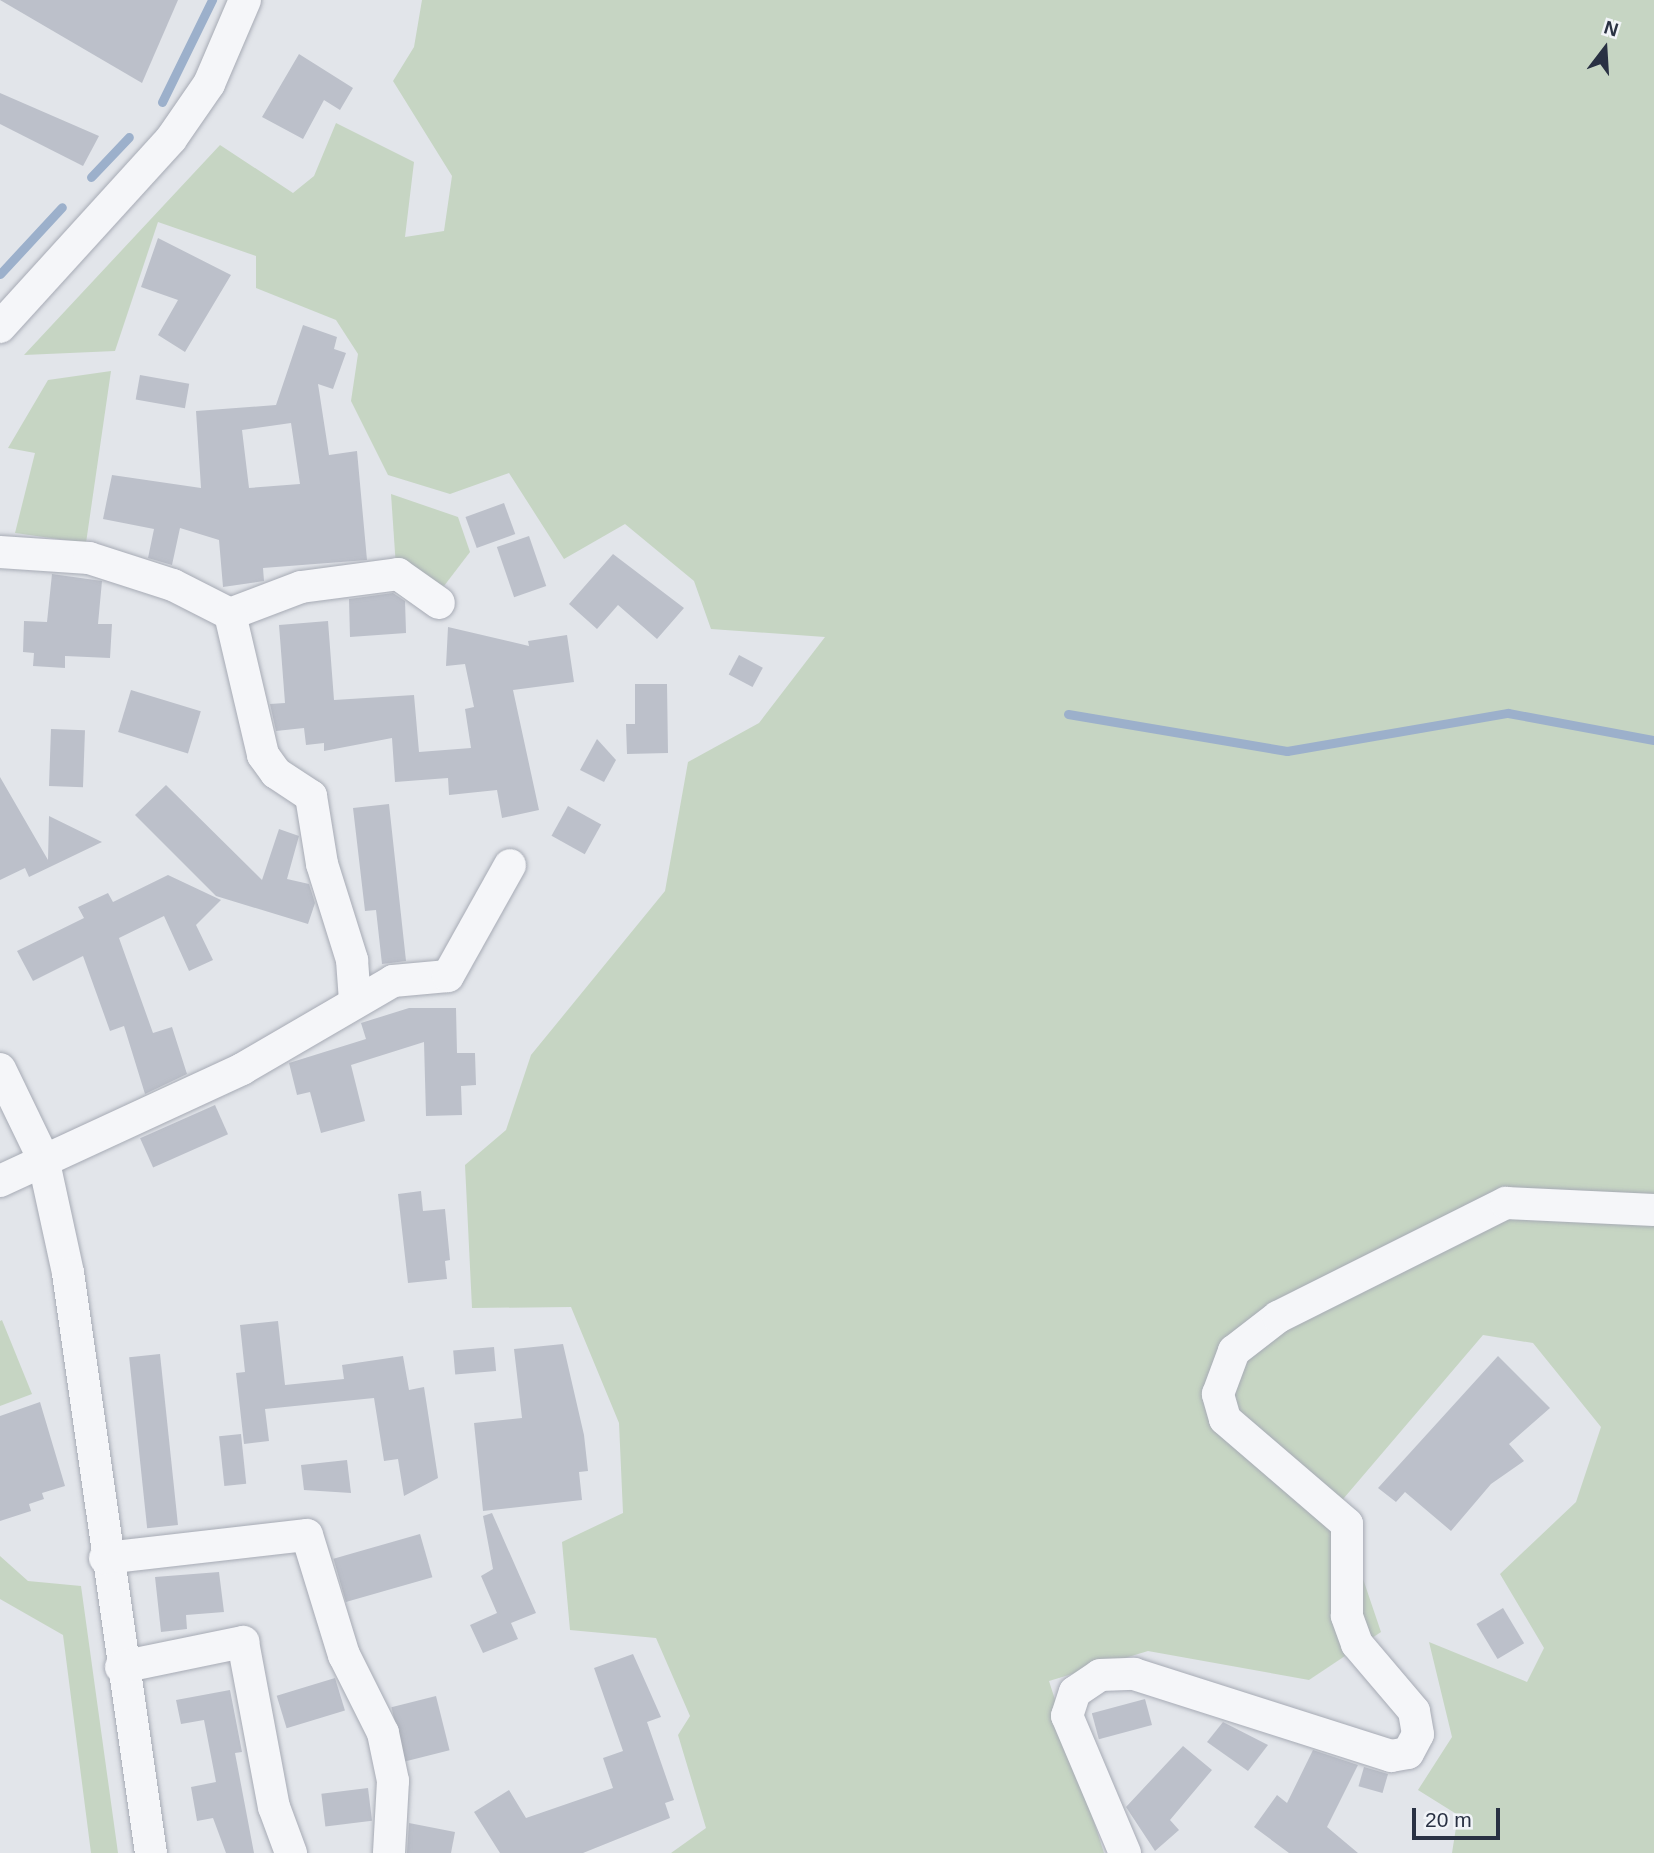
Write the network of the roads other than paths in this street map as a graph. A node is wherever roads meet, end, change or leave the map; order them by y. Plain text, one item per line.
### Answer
1 (245, 0) edge
2 (0, 327) edge
3 (0, 552) edge
4 (439, 603) dead end
5 (230, 614) junction
6 (510, 865) dead end
7 (355, 1001) junction
8 (0, 1069) edge
9 (43, 1158) junction
10 (0, 1181) edge
11 (1654, 1210) edge
12 (105, 1558) junction
13 (121, 1667) junction
14 (150, 1853) edge
15 (291, 1853) edge
16 (389, 1853) edge
17 (1125, 1853) edge

1 - 2 street
3 - 5 street
4 - 5 street
5 - 7 street
6 - 7 street
7 - 9 street
8 - 9 street
9 - 10 street
9 - 12 street
11 - 17 street
12 - 13 street
12 - 16 street
13 - 14 street
13 - 15 street

